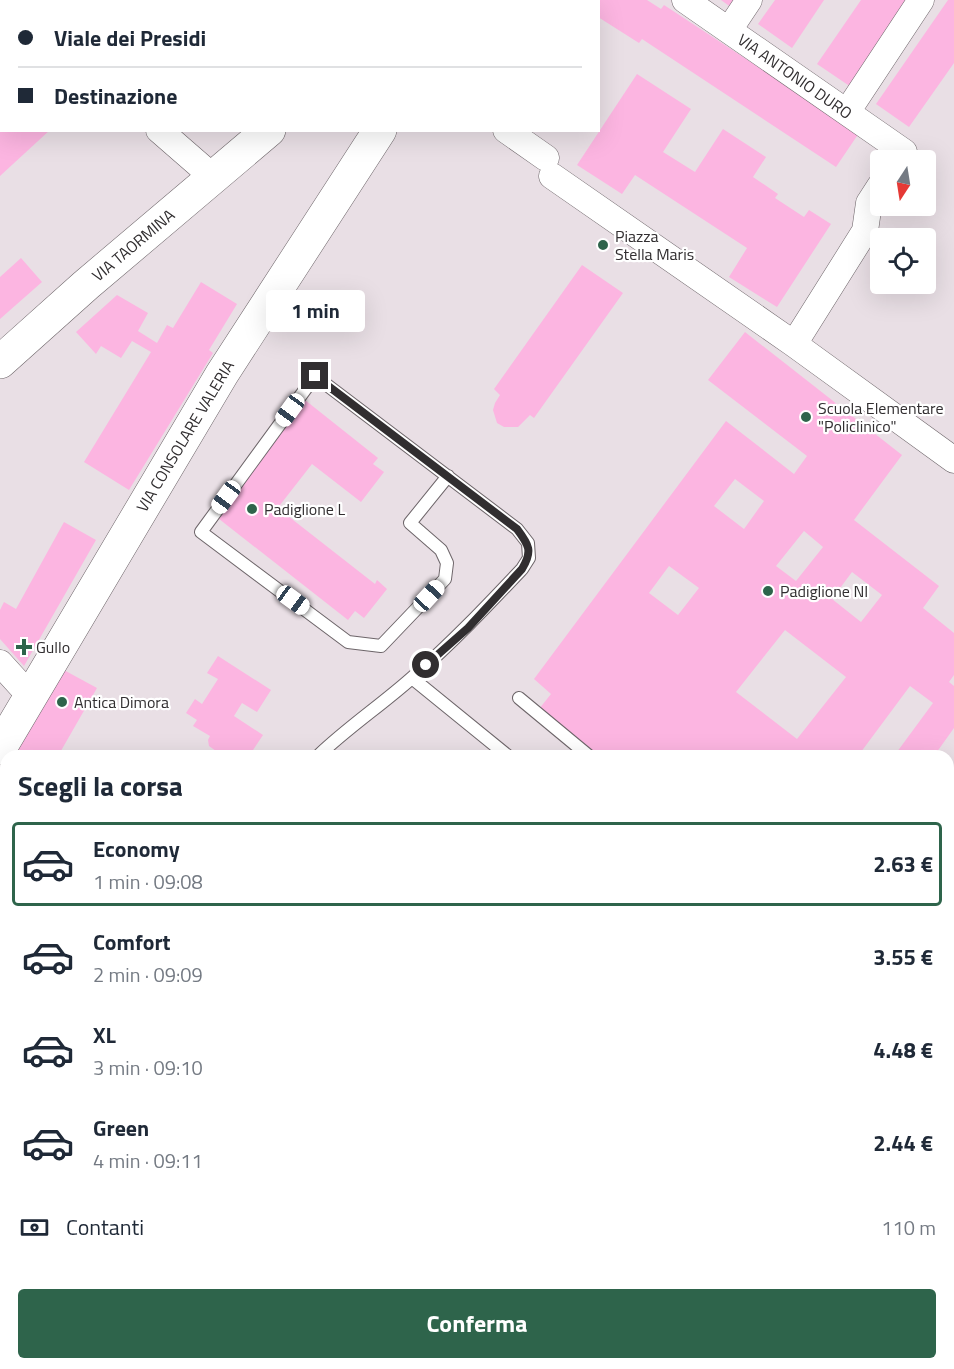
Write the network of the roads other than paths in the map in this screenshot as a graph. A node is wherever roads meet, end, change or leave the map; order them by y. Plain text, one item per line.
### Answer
1 (685, 0) edge
2 (748, 0) edge
3 (921, 0) edge
4 (729, 30) junction
5 (847, 112) junction
6 (161, 132) edge
7 (267, 132) edge
8 (379, 132) edge
9 (508, 132) edge
10 (894, 150) edge
11 (213, 177) junction
12 (870, 201) edge
13 (794, 344) junction
14 (0, 362) edge
15 (954, 460) edge
16 (448, 476) junction
17 (0, 663) edge
18 (412, 678) junction
19 (30, 696) junction
20 (519, 698) dead end
21 (0, 748) edge
22 (324, 750) edge
23 (500, 750) edge
24 (582, 750) edge

1 - 4 street, VIA ANTONIO DURO
2 - 4 street
3 - 5 street
4 - 5 street, VIA ANTONIO DURO
5 - 10 street, VIA ANTONIO DURO
6 - 11 street
7 - 11 main road, VIA TAORMINA
8 - 19 main road, VIA CONSOLARE VALERIA
9 - 13 street
11 - 14 main road, VIA TAORMINA
12 - 13 street
13 - 15 street
16 - 16 lane
16 - 18 lane
17 - 19 street
18 - 22 lane
18 - 23 lane
19 - 21 main road, VIA CONSOLARE VALERIA
20 - 24 lane

